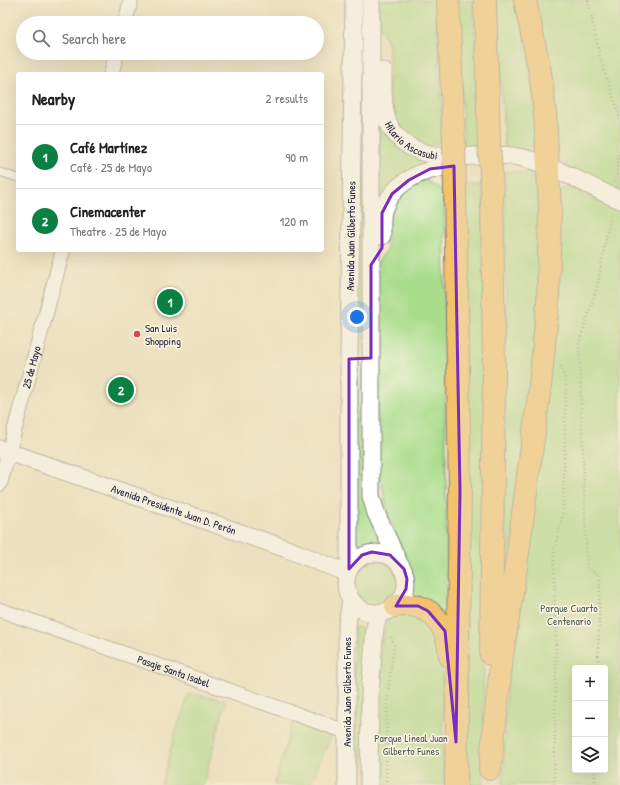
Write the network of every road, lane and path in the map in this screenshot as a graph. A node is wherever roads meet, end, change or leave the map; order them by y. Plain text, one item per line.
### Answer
1 (131, 0) edge
2 (354, 0) edge
3 (371, 0) edge
4 (448, 0) edge
5 (485, 0) edge
6 (525, 0) edge
7 (588, 0) edge
8 (127, 16) edge
9 (372, 29) junction
10 (115, 60) edge
11 (112, 72) edge
12 (620, 117) edge
13 (620, 148) edge
14 (540, 164) junction
15 (0, 172) edge
16 (16, 177) edge
17 (617, 198) edge
18 (62, 252) edge
19 (371, 265) junction
20 (372, 358) junction
21 (348, 359) junction
22 (559, 361) dead end
23 (4, 450) edge
24 (0, 484) edge
25 (398, 561) junction
26 (348, 571) junction
27 (351, 600) junction
28 (388, 609) junction
29 (0, 610) edge
30 (390, 633) dead end
31 (598, 665) edge
32 (347, 732) junction
33 (456, 742) junction
34 (595, 773) edge
35 (490, 777) edge
36 (347, 785) edge
37 (369, 785) edge
38 (386, 785) edge
39 (456, 785) edge
40 (554, 785) edge
41 (595, 785) edge

1 - 8 street
2 - 21 street, Avenida Juan Gilberto Funes
3 - 9 street, Avenida Juan Gilberto Funes
4 - 33 highway, bridge
5 - 35 highway, bridge
6 - 14 highway
7 - 12 path
9 - 14 street, Hilario Ascasubi
9 - 19 street, Avenida Juan Gilberto Funes
10 - 11 street
13 - 17 path
14 - 17 street, Hilario Ascasubi
14 - 19 street, Hilario Ascasubi
14 - 35 highway
15 - 16 lane
17 - 31 path
18 - 23 street, 25 de Mayo
19 - 20 street, Avenida Juan Gilberto Funes
20 - 21 street
20 - 25 street, Avenida Juan Gilberto Funes
21 - 26 street, Avenida Juan Gilberto Funes
22 - 40 path
23 - 24 street, 25 de Mayo
23 - 26 street, Avenida Presidente Juan D. Perón
25 - 26 street
25 - 28 street
26 - 27 street
27 - 28 street
27 - 32 street, Avenida Juan Gilberto Funes
28 - 33 highway
28 - 37 street, Avenida Juan Gilberto Funes
29 - 32 street, Pasaje Santa Isabel
30 - 38 path
32 - 36 street, Avenida Juan Gilberto Funes
33 - 39 highway
34 - 41 path

